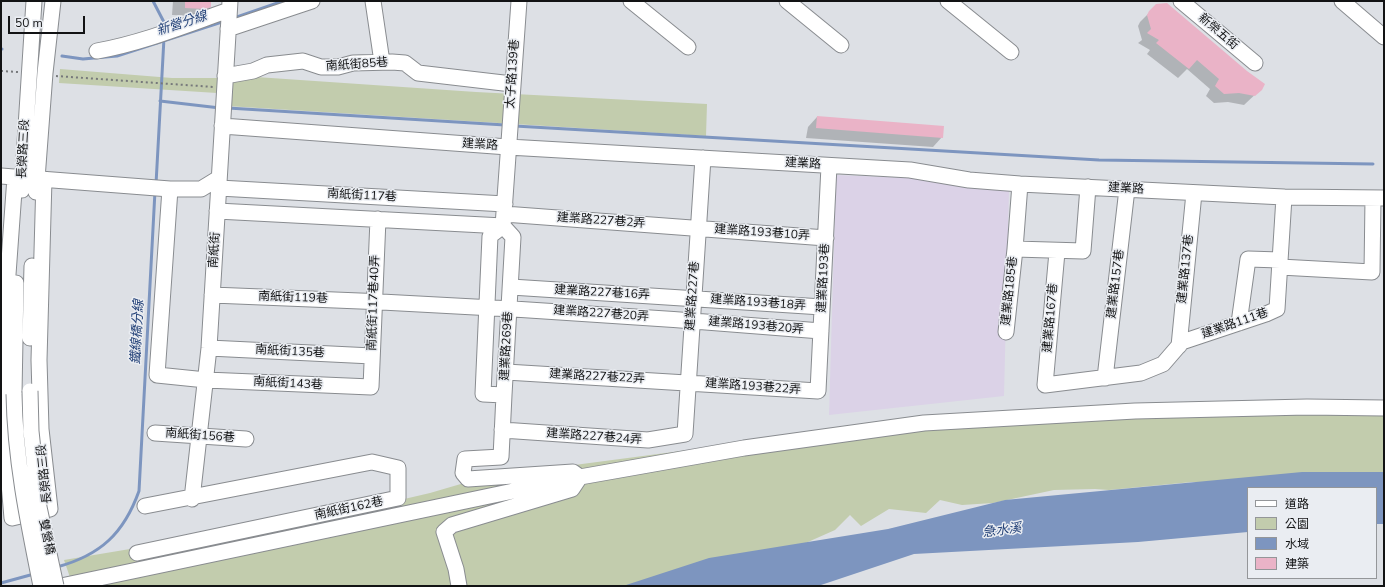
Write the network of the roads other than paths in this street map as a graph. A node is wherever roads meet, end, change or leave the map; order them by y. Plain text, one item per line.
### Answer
1 (34, 1) edge
2 (53, 1) edge
3 (312, 1) edge
4 (373, 1) edge
5 (519, 1) edge
6 (631, 1) edge
7 (787, 1) edge
8 (948, 1) edge
9 (1181, 1) edge
10 (1342, 1) edge
11 (230, 5) edge
12 (228, 29) junction
13 (1384, 38) edge
14 (841, 45) dead end
15 (688, 47) dead end
16 (97, 51) dead end
17 (1011, 52) dead end
18 (382, 62) junction
19 (1255, 63) dead end
20 (224, 82) junction
21 (512, 84) junction
22 (222, 126) junction
23 (508, 147) junction
24 (703, 158) junction
25 (829, 166) junction
26 (24, 177) edge
27 (219, 183) junction
28 (1020, 184) junction
29 (1088, 187) junction
30 (170, 189) junction
31 (1127, 189) junction
32 (1194, 193) junction
33 (1284, 197) junction
34 (1378, 198) edge
35 (217, 211) junction
36 (504, 215) junction
37 (378, 219) junction
38 (697, 229) junction
39 (826, 238) junction
40 (1015, 249) junction
41 (1058, 252) junction
42 (1280, 263) junction
43 (511, 287) junction
44 (212, 295) junction
45 (693, 298) junction
46 (374, 301) junction
47 (487, 307) junction
48 (822, 307) junction
49 (509, 308) junction
50 (692, 320) junction
51 (1239, 323) junction
52 (821, 331) junction
53 (1006, 332) dead end
54 (1179, 346) junction
55 (209, 348) junction
56 (372, 356) junction
57 (506, 372) junction
58 (1105, 378) junction
59 (206, 380) junction
60 (688, 383) junction
61 (1045, 385) joint
62 (371, 387) joint
63 (30, 391) joint
64 (818, 391) joint
65 (14, 394) joint
66 (504, 394) junction
67 (1384, 408) edge
68 (502, 430) junction
69 (155, 433) dead end
70 (685, 434) joint
71 (198, 436) junction
72 (246, 439) dead end
73 (580, 478) junction
74 (192, 499) junction
75 (145, 506) dead end
76 (136, 553) dead end
77 (41, 586) edge
78 (56, 586) edge
79 (61, 586) edge
80 (459, 586) edge

1 - 26 street, 長榮路三段
2 - 26 street, 長榮路三段
3 - 12 street
4 - 18 street
5 - 21 street, 太子路139巷
6 - 15 street
7 - 14 street
8 - 17 street
9 - 19 street, 新榮五街
10 - 13 street
11 - 12 street, 南紙街
11 - 16 street
12 - 20 street, 南紙街
18 - 20 street, 南紙街85巷
18 - 21 street, 南紙街85巷
20 - 22 street, 南紙街
21 - 23 street, 太子路139巷
22 - 23 street, 建業路
22 - 27 street, 南紙街
23 - 24 street, 建業路
23 - 36 street
24 - 25 street, 建業路
24 - 38 street, 建業路227巷
25 - 28 street, 建業路
25 - 39 street, 建業路193巷
26 - 26 street, 長榮路三段
26 - 30 street
26 - 63 street, 長榮路三段
26 - 65 street, 長榮路三段
27 - 30 street
27 - 35 street, 南紙街
27 - 36 street, 南紙街117巷
28 - 29 street, 建業路
28 - 40 street
29 - 31 street, 建業路
29 - 41 street
30 - 59 street, 南紙街143巷
31 - 32 street, 建業路
31 - 58 street, 建業路157巷
32 - 33 street, 建業路
32 - 54 street, 建業路137巷
33 - 34 street, 建業路
33 - 42 street, 建業路111巷
34 - 42 street
35 - 37 street, 南紙街117巷
35 - 44 street, 南紙街
36 - 37 street, 南紙街117巷
36 - 38 street, 建業路227巷2弄
36 - 43 street, 建業路269巷
36 - 47 street, 建業路269巷
37 - 46 street, 南紙街117巷40弄
38 - 39 street, 建業路193巷10弄
38 - 45 street, 建業路227巷
39 - 48 street, 建業路193巷
40 - 41 street
40 - 53 street, 建業路185巷
41 - 61 street, 建業路167巷
42 - 51 street, 建業路111巷
42 - 51 street
43 - 45 street, 建業路227巷16弄
43 - 49 street, 建業路269巷
44 - 46 street, 南紙街119巷
44 - 55 street, 南紙街
45 - 48 street, 建業路193巷18弄
45 - 50 street, 建業路227巷
46 - 47 street, 南紙街119巷
46 - 56 street, 南紙街117巷40弄
47 - 49 street, 建業路227巷20弄
47 - 66 street, 建業路269巷
48 - 52 street, 建業路193巷
49 - 50 street, 建業路227巷20弄
49 - 57 street, 建業路269巷
50 - 52 street, 建業路193巷20弄
50 - 60 street, 建業路227巷
51 - 54 street, 建業路111巷
52 - 64 street, 建業路193巷
54 - 58 street, 建業路111巷
55 - 56 street, 南紙街135巷
55 - 59 street, 南紙街
56 - 62 street, 南紙街117巷40弄
57 - 60 street, 建業路227巷22弄
57 - 66 street, 建業路269巷
58 - 61 street, 建業路111巷
59 - 62 street, 南紙街143巷
59 - 71 street, 南紙街
60 - 64 street, 建業路193巷22弄
60 - 70 street, 建業路227巷
63 - 78 street, 雙營橋, bridge
65 - 77 street, 雙營橋, bridge
66 - 68 street
67 - 73 street
68 - 70 street, 建業路227巷24弄
68 - 73 street
69 - 71 street, 南紙街156巷
71 - 72 street, 南紙街156巷
71 - 74 street, 南紙街
73 - 79 street
73 - 80 street
74 - 75 street, 南紙街162巷
74 - 76 street, 南紙街162巷

